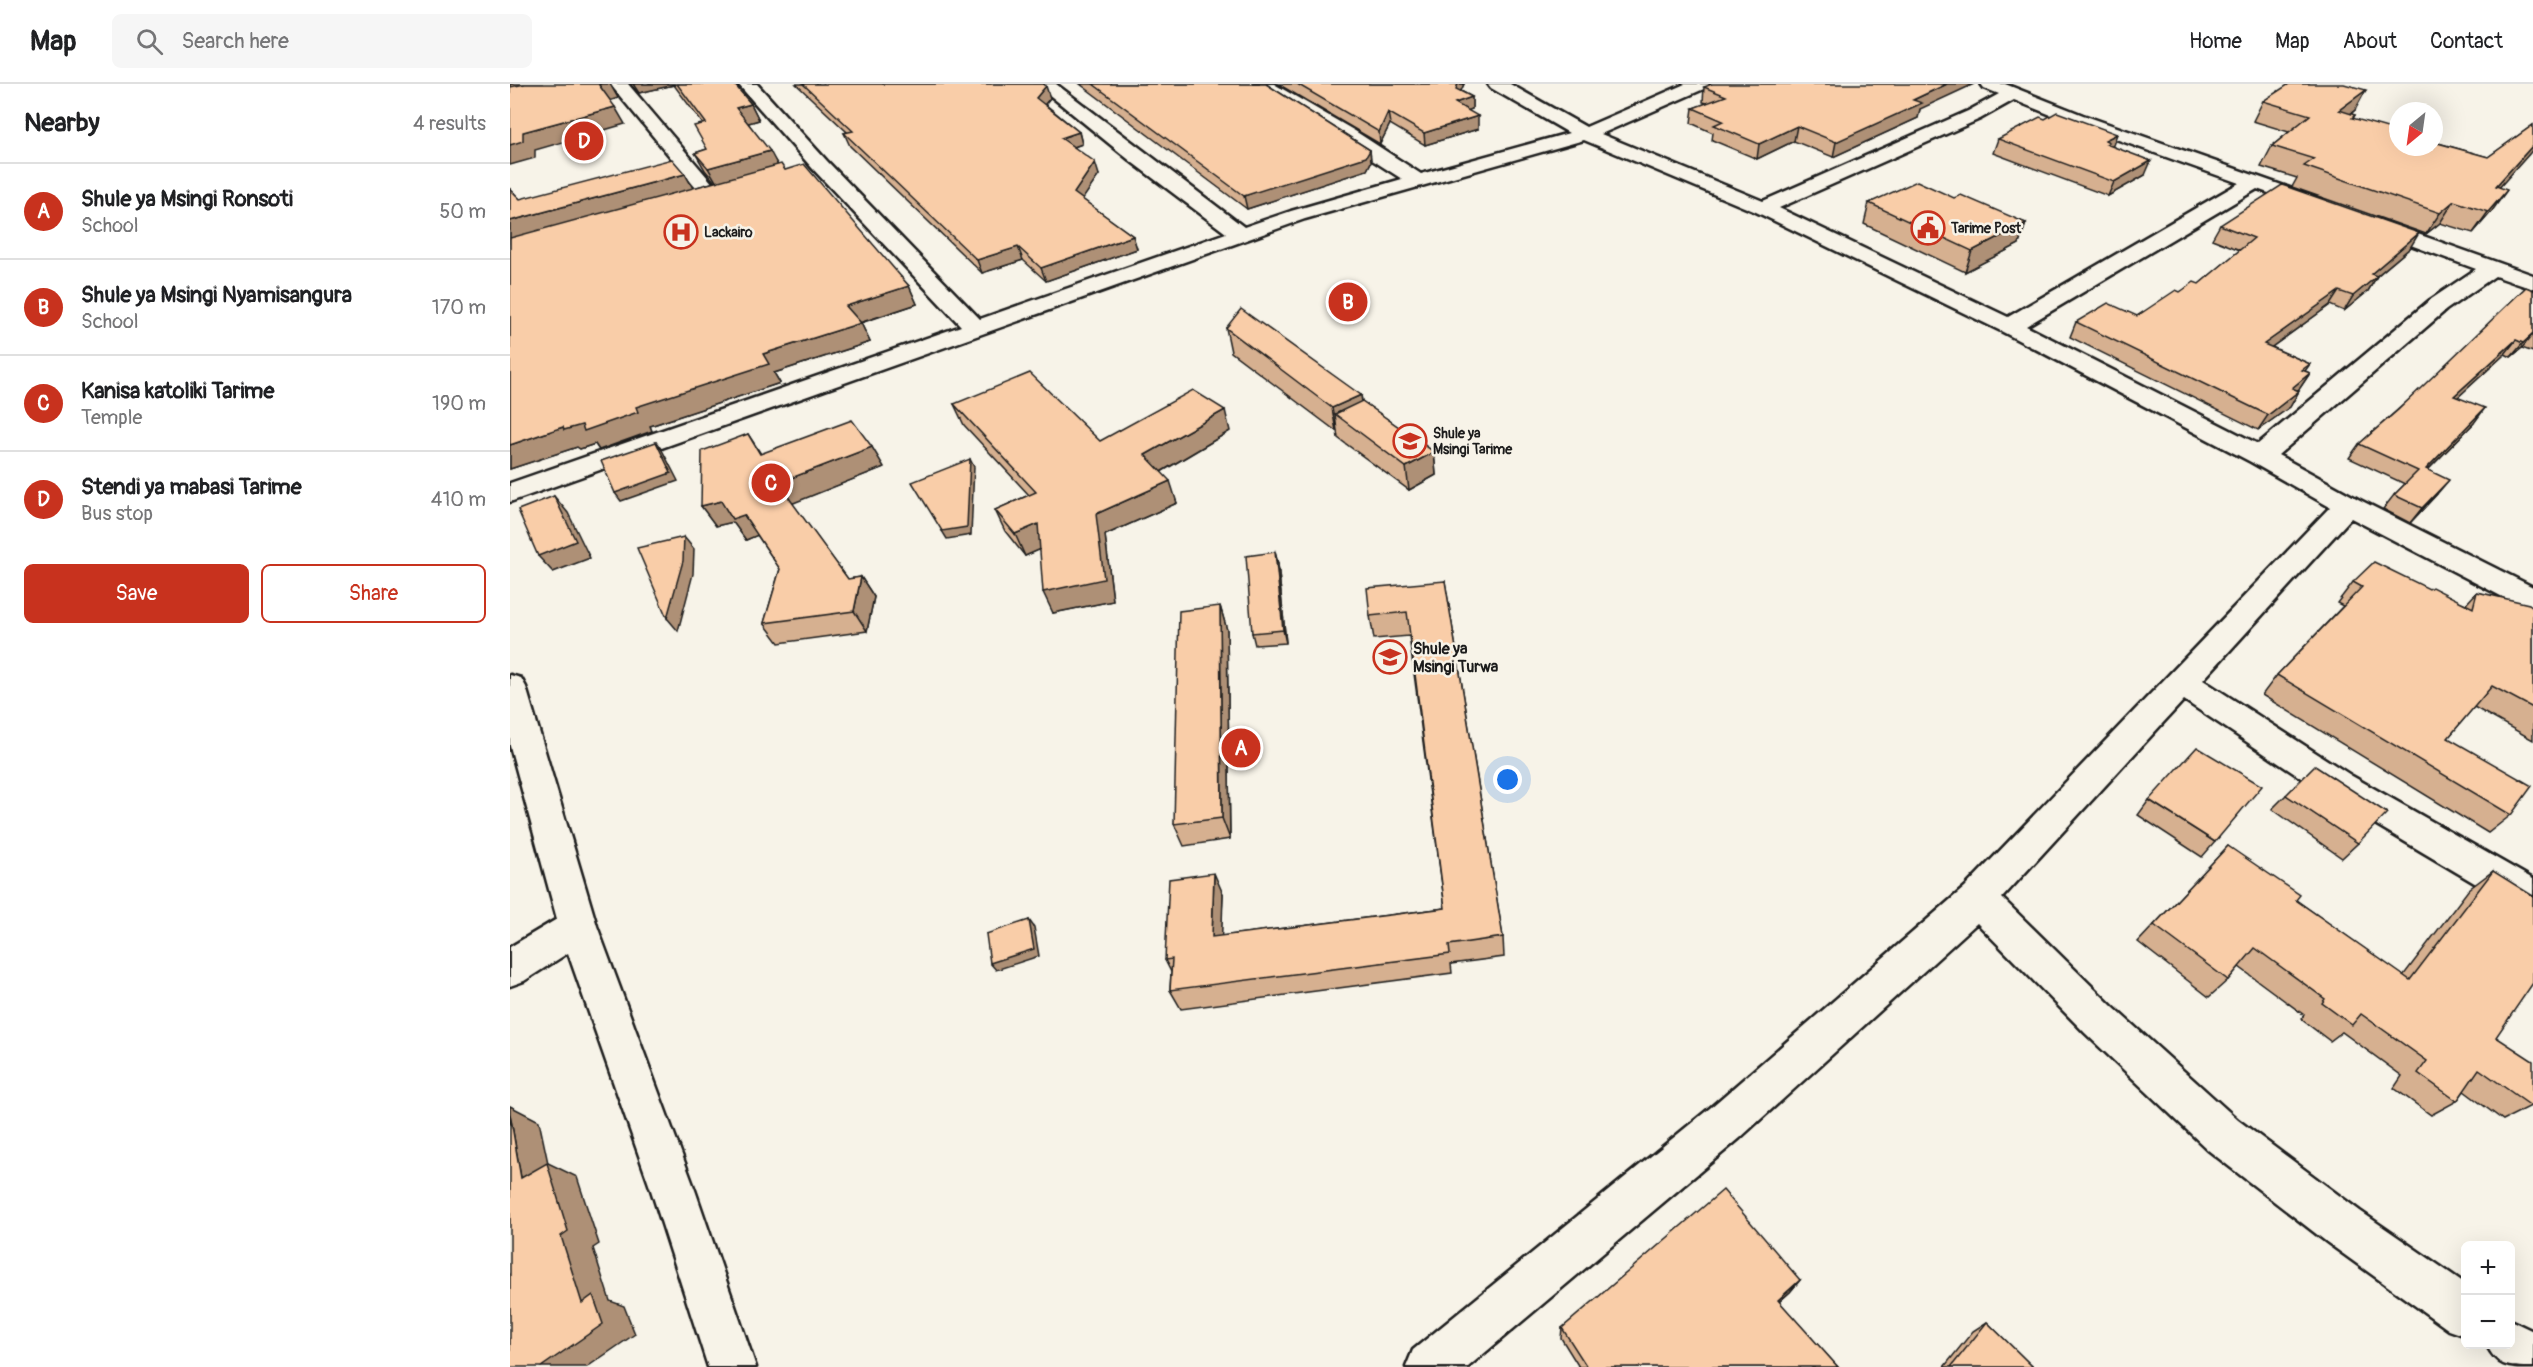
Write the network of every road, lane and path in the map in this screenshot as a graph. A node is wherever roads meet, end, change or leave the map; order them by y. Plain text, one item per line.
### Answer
1 (620, 84) edge
2 (747, 84) edge
3 (1045, 84) edge
4 (1262, 84) edge
5 (1497, 84) edge
6 (1700, 84) edge
7 (1990, 84) edge
8 (2014, 93) junction
9 (1585, 134) junction
10 (820, 165) junction
11 (799, 171) edge
12 (1419, 182) junction
13 (2255, 182) junction
14 (734, 189) edge
15 (712, 195) junction
16 (689, 202) edge
17 (1763, 208) junction
18 (2334, 211) edge
19 (2357, 219) edge
20 (1242, 235) junction
21 (2492, 268) junction
22 (2533, 282) edge
23 (2010, 326) junction
24 (976, 328) junction
25 (2260, 456) junction
26 (510, 493) edge
27 (2348, 505) junction
28 (2533, 600) edge
29 (2183, 682) junction
30 (513, 707) edge
31 (2533, 898) edge
32 (1978, 899) junction
33 (578, 926) junction
34 (510, 968) edge
35 (2461, 1309) edge
36 (2515, 1348) edge
37 (2533, 1361) edge
38 (1438, 1365) edge
39 (732, 1367) edge

1 - 15 street
2 - 10 street
3 - 20 street
4 - 12 street
5 - 9 street
6 - 9 street
7 - 8 street
8 - 13 street
8 - 17 street
9 - 12 street
9 - 17 street
10 - 11 street
10 - 24 street
12 - 20 street
13 - 18 street
13 - 23 street
14 - 15 street
15 - 16 street
17 - 23 street
19 - 21 street
20 - 24 street
21 - 22 street
21 - 25 street
23 - 25 street
24 - 26 street
25 - 27 street
27 - 28 street
27 - 29 street
29 - 31 street
29 - 32 street
30 - 33 street
32 - 35 street
32 - 38 street
33 - 34 street
33 - 39 street
36 - 37 street

